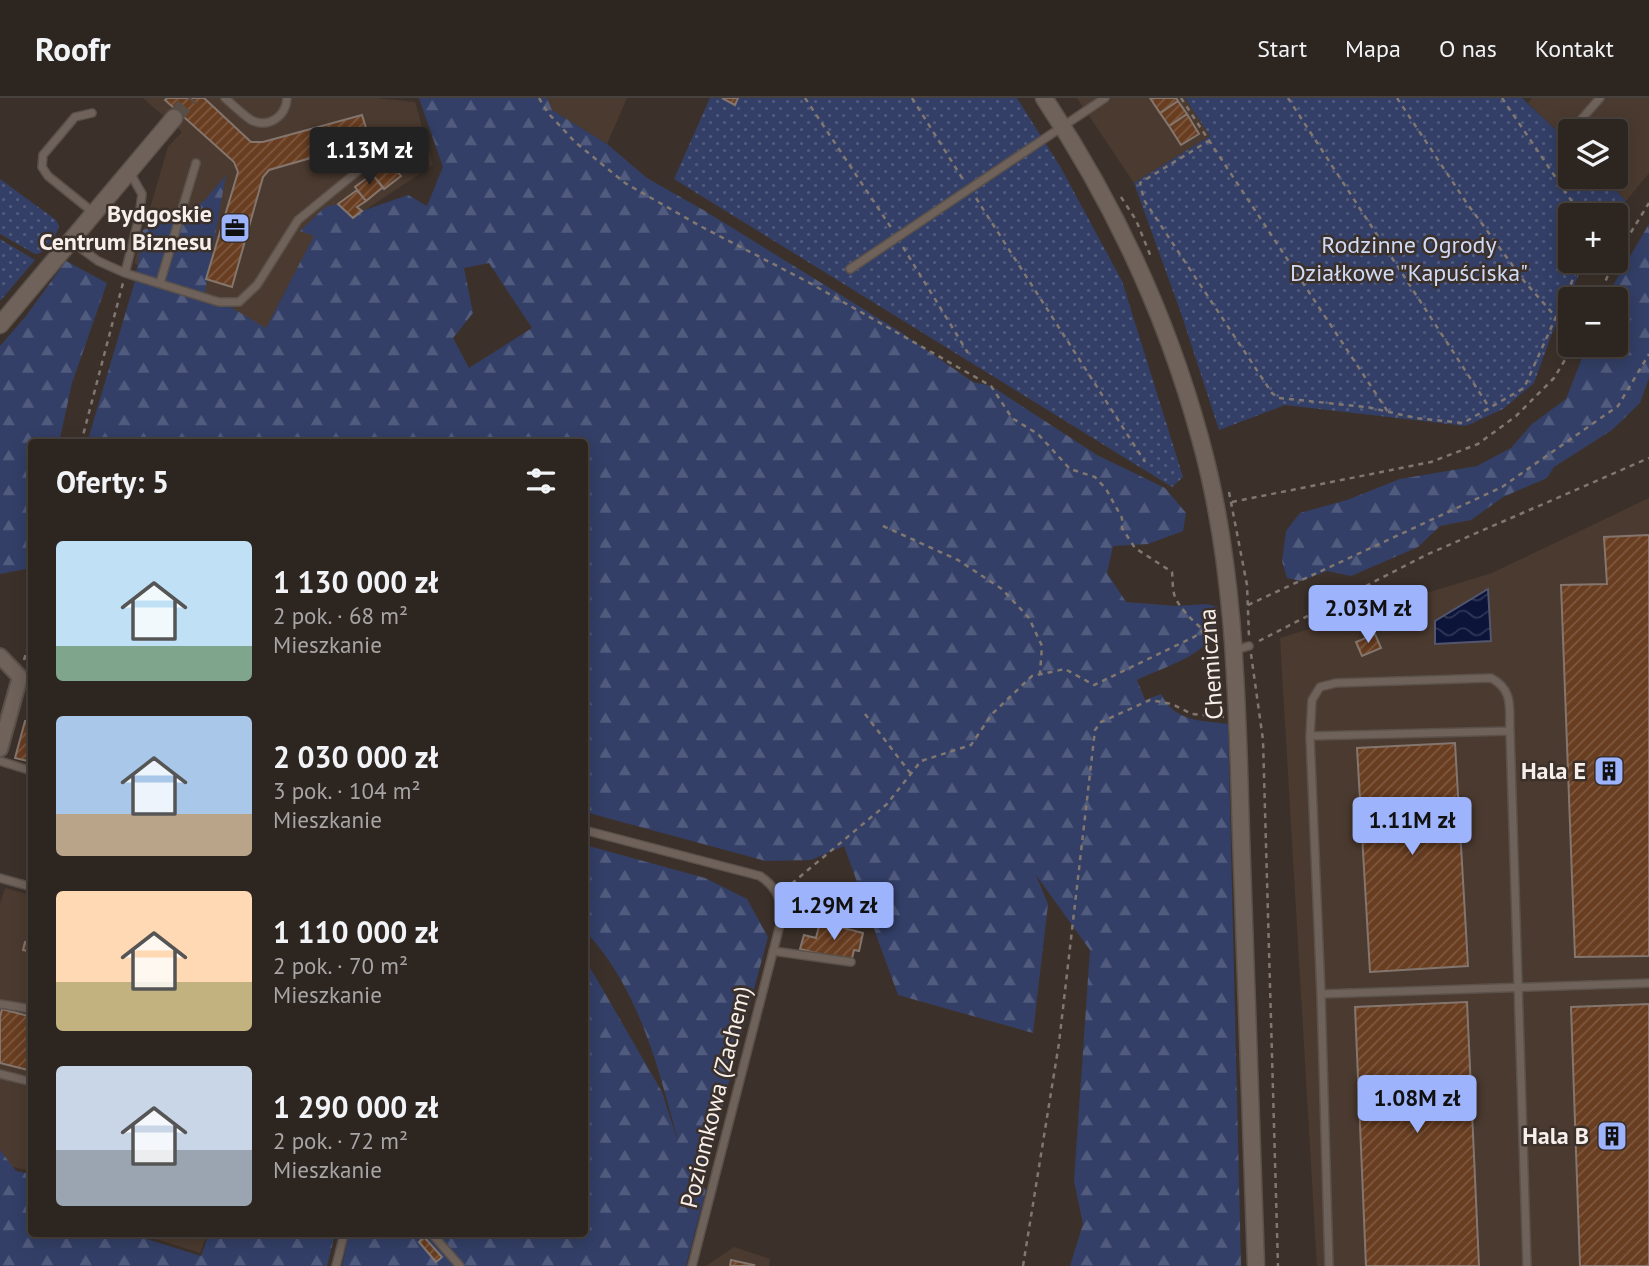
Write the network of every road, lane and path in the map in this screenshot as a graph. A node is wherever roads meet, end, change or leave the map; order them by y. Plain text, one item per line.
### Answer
1 (225, 98) edge
2 (287, 98) edge
3 (539, 98) edge
4 (805, 98) edge
5 (912, 98) edge
6 (1044, 98) edge
7 (1105, 98) edge
8 (1181, 98) edge
9 (1289, 98) edge
10 (1397, 98) edge
11 (1502, 98) edge
12 (1600, 98) edge
13 (92, 113) dead end
14 (174, 118) tunnel mouth
15 (1582, 119) edge
16 (1062, 127) junction
17 (414, 138) dead end
18 (1210, 140) junction
19 (196, 163) dead end
20 (129, 171) junction
21 (969, 188) junction
22 (1573, 203) edge
23 (1649, 203) edge
24 (94, 213) junction
25 (897, 237) junction
26 (1628, 238) edge
27 (71, 241) junction
28 (850, 269) dead end
29 (125, 272) junction
30 (1575, 273) edge
31 (160, 283) junction
32 (1555, 317) junction
33 (0, 325) edge
34 (968, 353) dead end
35 (1649, 354) edge
36 (1566, 357) edge
37 (1489, 407) junction
38 (1388, 412) junction
39 (82, 439) edge
40 (1649, 458) edge
41 (1145, 462) dead end
42 (1215, 503) junction
43 (883, 526) dead end
44 (1248, 605) dead end
45 (1205, 629) junction
46 (1242, 648) junction
47 (0, 656) edge
48 (1040, 673) junction
49 (26, 680) edge
50 (865, 714) dead end
51 (1237, 717) junction
52 (1510, 731) junction
53 (1310, 736) junction
54 (0, 749) edge
55 (0, 761) edge
56 (28, 770) edge
57 (911, 774) junction
58 (588, 831) edge
59 (0, 878) edge
60 (28, 886) edge
61 (779, 897) junction
62 (773, 951) junction
63 (851, 962) dead end
64 (1649, 983) edge
65 (1517, 987) junction
66 (1321, 994) junction
67 (0, 1004) edge
68 (28, 1008) edge
69 (0, 1074) edge
70 (28, 1081) edge
71 (343, 1237) edge
72 (435, 1237) edge
73 (336, 1266) edge
74 (460, 1266) edge
75 (692, 1266) edge
76 (1023, 1266) edge
77 (1256, 1266) edge
78 (1279, 1266) edge
79 (1329, 1266) edge
80 (1527, 1266) edge

1 - 2 lane
3 - 45 path
4 - 25 path
5 - 21 path
6 - 16 street, Chemiczna
7 - 16 lane
8 - 18 path
9 - 37 path
10 - 32 path
11 - 22 path
12 - 15 lane
13 - 24 lane
14 - 20 street
16 - 21 lane
16 - 42 street, Chemiczna
17 - 31 lane
18 - 38 path
18 - 38 path
19 - 31 lane
20 - 24 street
20 - 29 lane
21 - 25 lane
21 - 41 path
23 - 26 path
24 - 27 street
25 - 28 lane
25 - 34 path
27 - 29 lane
27 - 33 street
29 - 31 lane
29 - 39 path
30 - 32 path
32 - 37 path
35 - 44 path
36 - 42 path
37 - 38 path
40 - 46 path
42 - 46 street, Chemiczna
43 - 48 path
45 - 46 path
45 - 48 path
46 - 51 street, Chemiczna
46 - 78 path
47 - 49 street
48 - 57 path
49 - 54 street
50 - 57 path
51 - 76 path
51 - 77 street, Chemiczna
52 - 53 lane
52 - 53 lane
52 - 65 lane
53 - 66 lane
55 - 56 lane
57 - 61 path
58 - 61 lane
59 - 60 lane
61 - 62 lane, Poziomkowa (Zachem)
62 - 63 lane
62 - 75 lane, Poziomkowa (Zachem)
64 - 65 lane
65 - 66 lane
65 - 80 lane
66 - 79 lane
67 - 68 lane
69 - 70 lane
71 - 73 lane
72 - 74 lane

